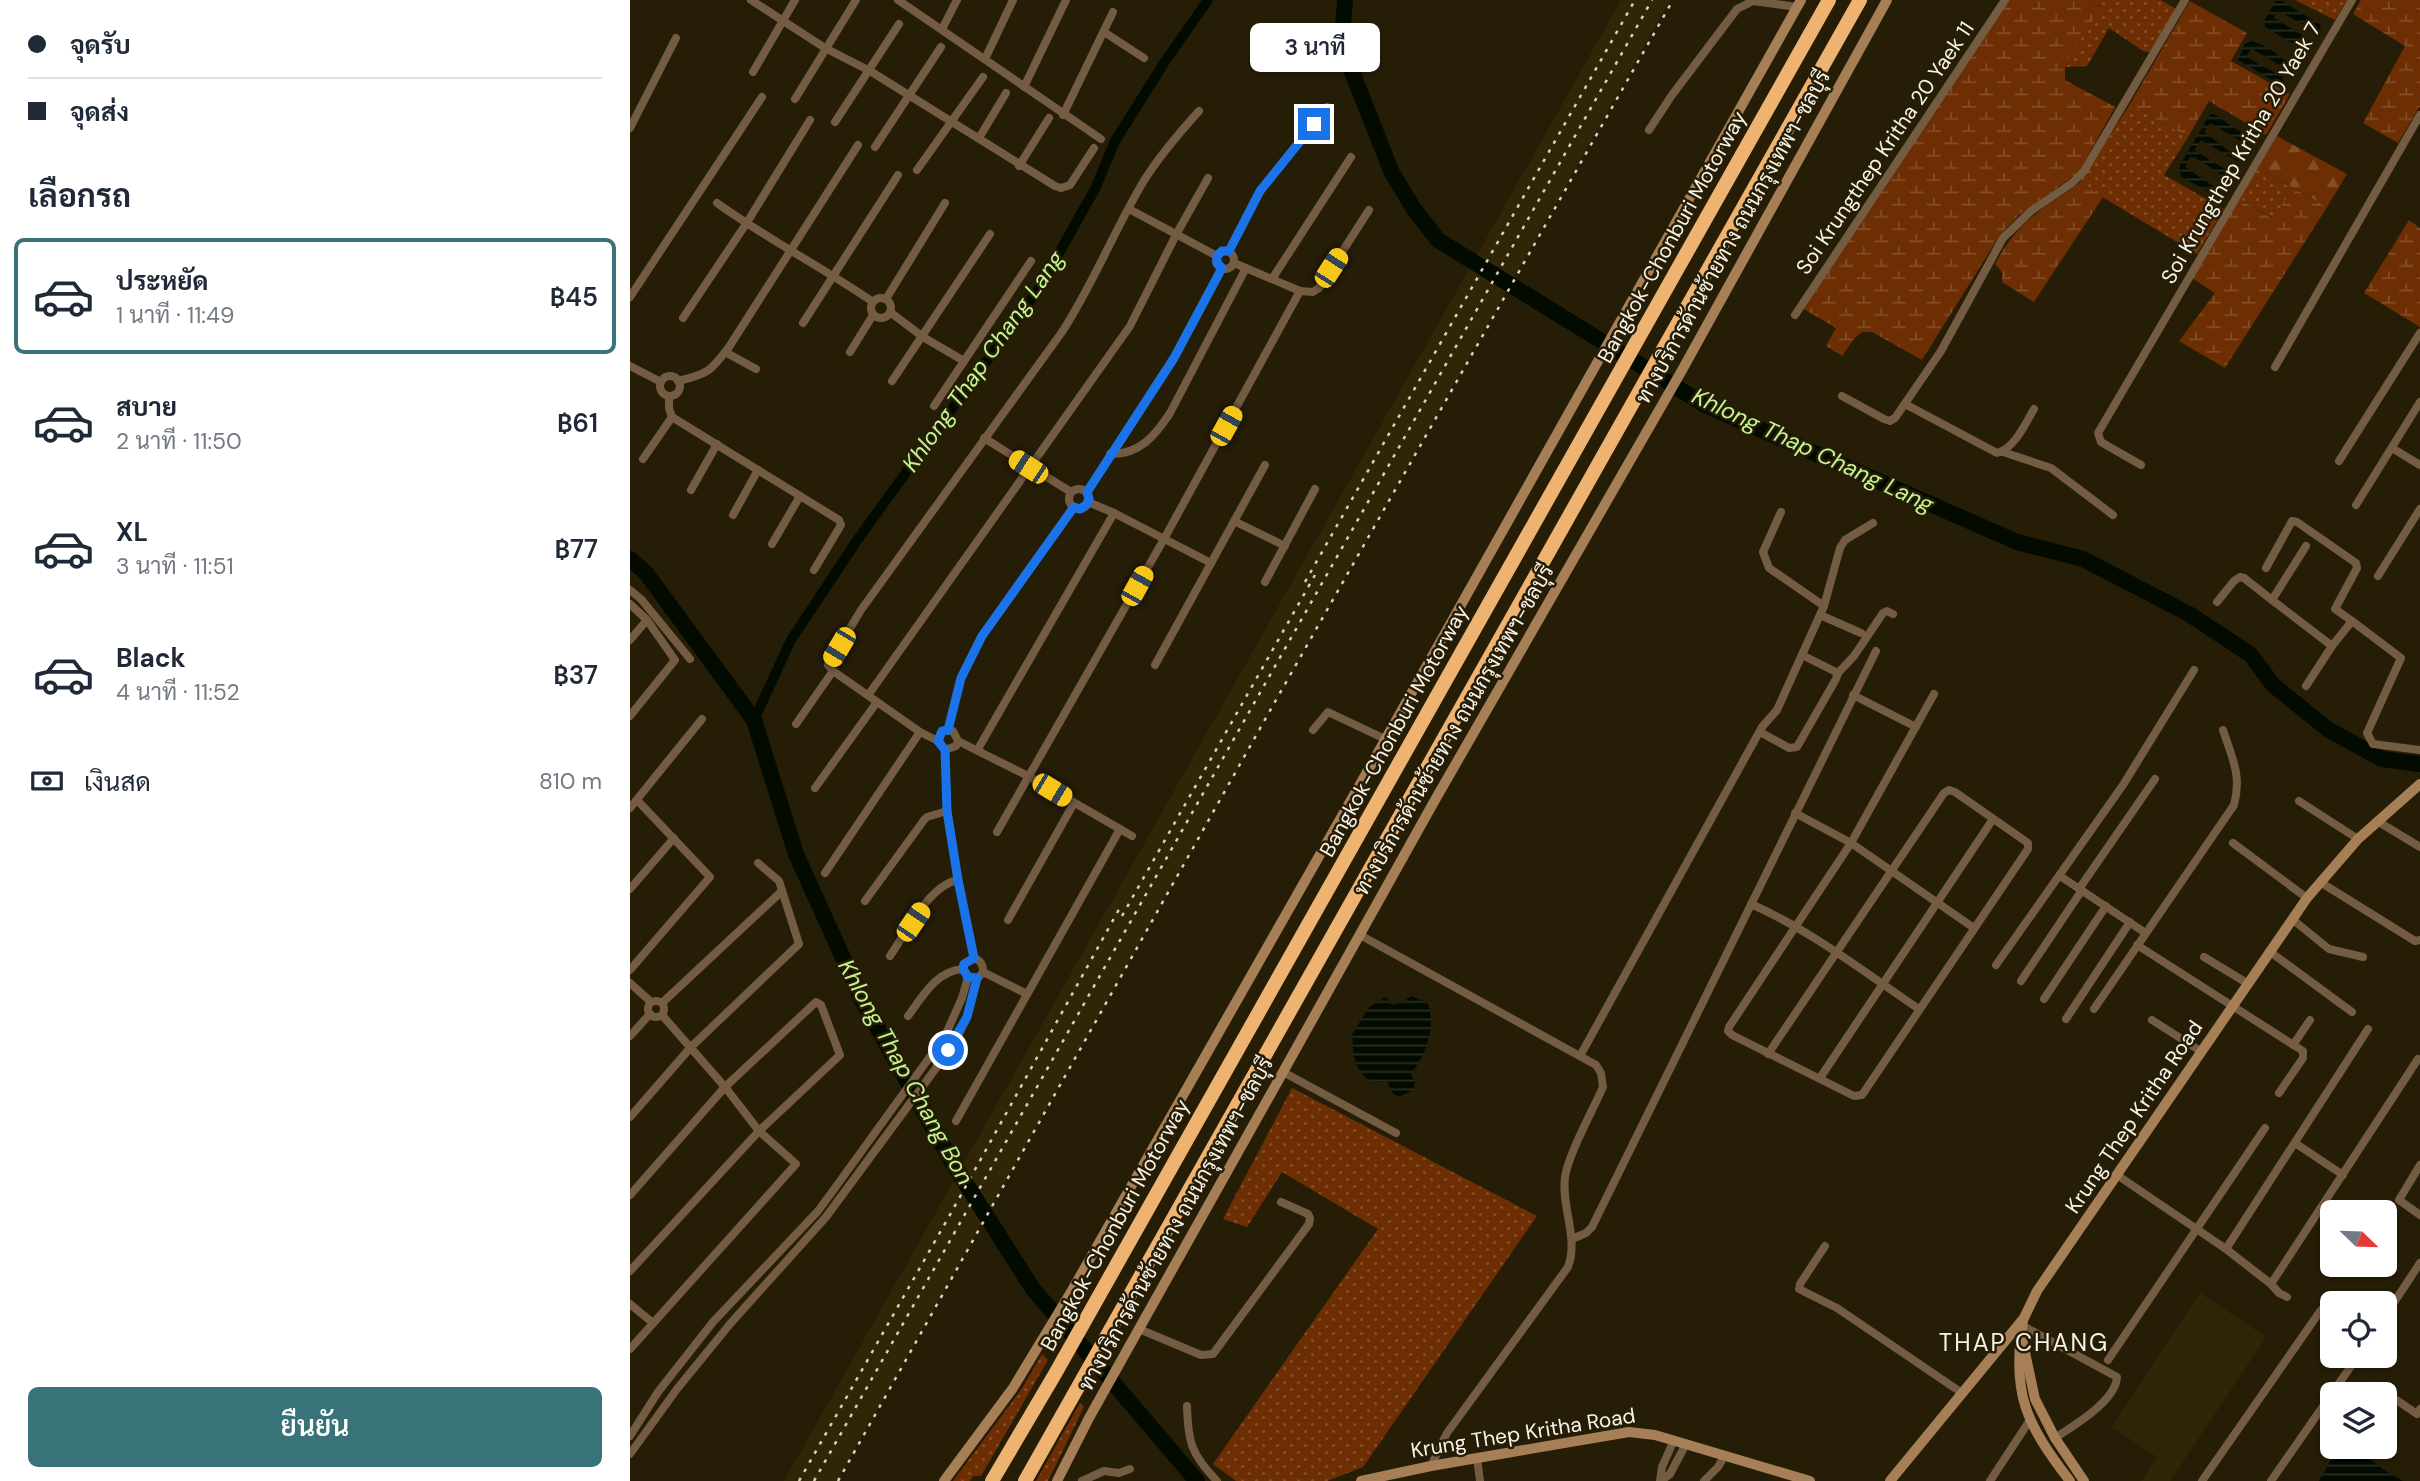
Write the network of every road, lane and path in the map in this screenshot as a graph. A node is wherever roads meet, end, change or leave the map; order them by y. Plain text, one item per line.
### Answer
1 (751, 0) edge
2 (795, 0) edge
3 (856, 0) edge
4 (957, 0) edge
5 (1013, 0) edge
6 (1066, 0) edge
7 (1829, 0) edge
8 (1860, 0) edge
9 (1886, 0) edge
10 (2004, 0) edge
11 (2185, 0) edge
12 (2352, 0) edge
13 (902, 1) edge
14 (1799, 4) edge
15 (1114, 12) dead end
16 (782, 21) junction
17 (899, 24) dead end
18 (942, 29) junction
19 (1104, 32) junction
20 (676, 38) dead end
21 (941, 47) dead end
22 (825, 48) junction
23 (1144, 58) dead end
24 (985, 60) junction
25 (870, 71) junction
26 (753, 72) dead end
27 (983, 77) dead end
28 (1024, 87) junction
29 (1006, 93) dead end
30 (909, 96) junction
31 (762, 97) dead end
32 (795, 99) dead end
33 (1327, 107) dead end
34 (1199, 111) dead end
35 (1063, 115) junction
36 (2420, 115) edge
37 (1049, 118) dead end
38 (810, 120) dead end
39 (835, 122) dead end
40 (950, 122) junction
41 (630, 128) edge
42 (1649, 130) dead end
43 (979, 138) junction
44 (1101, 139) dead end
45 (858, 145) dead end
46 (875, 147) dead end
47 (1094, 148) dead end
48 (1351, 157) dead end
49 (1019, 166) junction
50 (916, 170) dead end
51 (898, 175) dead end
52 (1208, 178) dead end
53 (717, 203) dead end
54 (945, 203) dead end
55 (1129, 209) junction
56 (1369, 210) dead end
57 (746, 224) junction
58 (1177, 233) junction
59 (990, 234) dead end
60 (790, 248) junction
61 (1229, 251) junction
62 (1217, 256) junction
63 (1031, 261) dead end
64 (1234, 263) junction
65 (1222, 268) junction
66 (1246, 268) junction
67 (835, 276) junction
68 (1272, 279) junction
69 (1300, 291) junction
70 (630, 297) edge
71 (886, 299) junction
72 (873, 302) junction
73 (890, 312) junction
74 (873, 315) junction
75 (1795, 315) dead end
76 (682, 318) dead end
77 (803, 323) dead end
78 (2420, 333) edge
79 (923, 337) junction
80 (725, 352) junction
81 (850, 352) dead end
82 (964, 361) junction
83 (632, 367) edge
84 (2275, 367) dead end
85 (756, 369) dead end
86 (630, 377) edge
87 (678, 380) junction
88 (892, 381) dead end
89 (661, 382) junction
90 (1842, 396) dead end
91 (669, 397) junction
92 (2420, 402) edge
93 (1905, 404) junction
94 (934, 405) dead end
95 (2034, 409) dead end
96 (672, 417) junction
97 (984, 438) junction
98 (717, 444) junction
99 (2392, 448) junction
100 (2003, 452) junction
101 (1110, 454) junction
102 (643, 459) dead end
103 (2339, 460) dead end
104 (1265, 465) dead end
105 (2141, 465) dead end
106 (2420, 465) edge
107 (1028, 467) junction
108 (758, 470) junction
109 (691, 489) dead end
110 (1315, 489) dead end
111 (1071, 492) junction
112 (1087, 492) junction
113 (800, 496) junction
114 (1088, 502) junction
115 (2356, 505) dead end
116 (1074, 507) junction
117 (2420, 509) edge
118 (1781, 512) dead end
119 (1114, 513) junction
120 (733, 514) dead end
121 (2113, 515) dead end
122 (1234, 521) junction
123 (1873, 523) dead end
124 (1164, 539) junction
125 (772, 544) dead end
126 (1284, 546) junction
127 (2306, 546) dead end
128 (1211, 563) junction
129 (2266, 568) dead end
130 (814, 570) dead end
131 (2378, 576) dead end
132 (1265, 582) dead end
133 (630, 590) edge
134 (2272, 600) junction
135 (2217, 602) dead end
136 (630, 604) edge
137 (1822, 610) junction
138 (1893, 614) dead end
139 (647, 620) junction
140 (2352, 621) junction
141 (1861, 633) dead end
142 (630, 640) edge
143 (2332, 646) junction
144 (1876, 651) dead end
145 (1802, 655) junction
146 (690, 659) dead end
147 (1155, 666) dead end
148 (2194, 670) dead end
149 (833, 671) junction
150 (1838, 673) junction
151 (2306, 686) dead end
152 (869, 694) junction
153 (1934, 694) dead end
154 (1853, 695) junction
155 (877, 702) junction
156 (630, 716) edge
157 (702, 719) dead end
158 (796, 724) dead end
159 (1916, 727) junction
160 (948, 730) junction
161 (1313, 730) dead end
162 (2222, 730) dead end
163 (920, 732) junction
164 (1760, 732) junction
165 (1385, 739) junction
166 (938, 741) junction
167 (958, 741) junction
168 (978, 749) junction
169 (945, 750) junction
170 (2420, 750) edge
171 (1030, 777) junction
172 (2155, 779) dead end
173 (2420, 784) edge
174 (815, 788) dead end
175 (637, 800) junction
176 (2299, 801) dead end
177 (1074, 803) junction
178 (630, 808) edge
179 (947, 811) junction
180 (1795, 813) junction
181 (1993, 819) junction
182 (2378, 821) junction
183 (1120, 829) junction
184 (998, 832) dead end
185 (1132, 836) dead end
186 (674, 838) junction
187 (2358, 839) junction
188 (1851, 843) junction
189 (2233, 844) dead end
190 (2420, 847) edge
191 (758, 863) dead end
192 (1892, 871) junction
193 (825, 873) dead end
194 (2060, 876) junction
195 (958, 880) junction
196 (2320, 882) junction
197 (630, 889) edge
198 (2080, 890) junction
199 (782, 891) junction
200 (2307, 898) junction
201 (865, 901) dead end
202 (1937, 901) junction
203 (1751, 904) junction
204 (2106, 906) junction
205 (2292, 919) junction
206 (1008, 920) dead end
207 (2130, 922) junction
208 (1796, 926) junction
209 (1975, 928) junction
210 (2144, 932) junction
211 (1360, 935) junction
212 (2420, 940) edge
213 (2137, 945) junction
214 (2269, 951) junction
215 (1837, 953) junction
216 (890, 956) dead end
217 (2204, 957) dead end
218 (2363, 957) dead end
219 (974, 958) junction
220 (1996, 965) dead end
221 (630, 970) edge
222 (973, 974) junction
223 (2021, 981) dead end
224 (630, 983) edge
225 (2247, 983) junction
226 (1882, 985) junction
227 (1027, 994) junction
228 (2044, 999) dead end
229 (651, 1002) junction
230 (662, 1003) junction
231 (2231, 1007) junction
232 (1919, 1009) junction
233 (2094, 1009) dead end
234 (2352, 1012) dead end
235 (650, 1014) junction
236 (662, 1015) junction
237 (908, 1016) dead end
238 (2066, 1019) dead end
239 (2152, 1020) dead end
240 (2310, 1020) dead end
241 (2368, 1029) dead end
242 (630, 1036) edge
243 (2293, 1045) junction
244 (691, 1048) junction
245 (2202, 1052) junction
246 (1768, 1054) junction
247 (1580, 1056) junction
248 (929, 1058) junction
249 (2418, 1059) edge
250 (939, 1064) junction
251 (1283, 1072) junction
252 (1820, 1078) junction
253 (725, 1087) junction
254 (2279, 1093) dead end
255 (630, 1117) edge
256 (956, 1121) dead end
257 (2265, 1128) dead end
258 (759, 1131) junction
259 (1396, 1133) dead end
260 (2295, 1143) junction
261 (2420, 1165) edge
262 (2117, 1175) junction
263 (2343, 1175) junction
264 (832, 1192) junction
265 (630, 1195) edge
266 (839, 1199) junction
267 (1281, 1202) dead end
268 (2420, 1215) edge
269 (2197, 1229) junction
270 (1572, 1238) junction
271 (1825, 1246) dead end
272 (2226, 1249) junction
273 (2419, 1268) edge
274 (630, 1271) edge
275 (2272, 1284) junction
276 (2287, 1297) dead end
277 (2397, 1299) edge
278 (630, 1304) edge
279 (2320, 1311) edge
280 (720, 1315) junction
281 (653, 1323) junction
282 (730, 1324) junction
283 (2023, 1327) junction
284 (1139, 1329) junction
285 (630, 1349) edge
286 (2108, 1360) dead end
287 (2350, 1368) edge
288 (1962, 1393) junction
289 (2397, 1400) edge
290 (1187, 1406) dead end
291 (2420, 1409) edge
292 (2030, 1420) junction
293 (630, 1436) edge
294 (2055, 1438) junction
295 (1674, 1440) junction
296 (1686, 1444) junction
297 (630, 1454) edge
298 (1725, 1455) junction
299 (1477, 1458) junction
300 (1431, 1465) junction
301 (1130, 1469) dead end
302 (944, 1481) edge
303 (992, 1481) edge
304 (1025, 1481) edge
305 (1057, 1481) edge
306 (1082, 1481) edge
307 (1217, 1481) edge
308 (1362, 1481) edge
309 (1480, 1481) edge
310 (1661, 1481) edge
311 (1704, 1481) edge
312 (1810, 1481) edge
313 (1890, 1481) edge
314 (1990, 1481) edge
315 (2070, 1481) edge
316 (2084, 1481) edge
317 (2202, 1481) edge
318 (2271, 1481) edge

1 - 16 street
2 - 16 street
3 - 22 street
4 - 18 street
5 - 24 street
6 - 28 street
7 - 303 highway, Bangkok-Chonburi Motorway
8 - 304 highway
9 - 211 main road, ทางบริการด้านซ้ายทาง ถนนกรุงเทพฯ-ชลบุรี
10 - 75 street, Soi Krungthep Kritha 20 Yaek 11
11 - 93 street
12 - 105 street, Soi Krungthep Kritha 20 Yaek 7
13 - 18 street
14 - 42 street
14 - 165 main road
15 - 19 street
16 - 22 street
16 - 26 street
17 - 25 street
18 - 24 street
19 - 23 street
19 - 35 street
20 - 41 street
21 - 30 street
22 - 25 street
22 - 32 street
24 - 28 street
25 - 30 street
25 - 39 street
27 - 40 street
28 - 35 street
29 - 43 street
30 - 40 street
30 - 46 street
31 - 70 street
33 - 61 street
34 - 55 street
35 - 44 street
36 - 84 street
37 - 49 street
38 - 57 street
40 - 43 street
40 - 50 street
43 - 49 street
45 - 60 street
47 - 49 street
48 - 68 street
51 - 67 street
52 - 58 street
53 - 57 street
54 - 71 street
55 - 58 street
55 - 97 street
56 - 69 street
57 - 60 street
57 - 76 street
58 - 62 street
58 - 107 street
59 - 79 street
60 - 67 street
60 - 80 street
61 - 62 street
61 - 64 street
62 - 65 street
63 - 82 street
64 - 65 street
64 - 66 street
65 - 101 street
66 - 68 street
66 - 101 street
67 - 72 street
67 - 77 street
68 - 69 street
69 - 124 street
71 - 72 street
71 - 73 street
72 - 74 street
73 - 74 street
73 - 79 street
74 - 81 street
78 - 103 street
79 - 82 street
79 - 88 street
80 - 85 street
80 - 87 street
82 - 94 street
83 - 86 street
83 - 89 street
87 - 89 street
87 - 91 street
89 - 91 street
90 - 93 street
91 - 96 street
92 - 99 street
93 - 100 street
95 - 100 street
96 - 98 street
96 - 102 street
97 - 107 street
97 - 149 street
98 - 108 street
98 - 109 street
99 - 106 street
99 - 115 street
100 - 121 street
101 - 112 street
104 - 122 street
107 - 111 street
107 - 152 street
108 - 113 street
108 - 120 street
110 - 126 street
111 - 112 street
111 - 116 street
112 - 114 street
113 - 125 street
113 - 130 street
114 - 116 street
114 - 119 street
116 - 160 street
117 - 131 street
118 - 137 street
119 - 124 street
119 - 168 street
122 - 126 street
122 - 128 street
123 - 137 street
124 - 128 street
124 - 171 street
126 - 132 street
127 - 134 street
128 - 147 street
129 - 140 street
133 - 146 street
134 - 135 street
134 - 143 street
136 - 139 street
137 - 141 street
137 - 145 street
138 - 150 street
139 - 142 street
139 - 156 street
140 - 143 street
140 - 170 street
143 - 151 street
144 - 154 street
145 - 150 street
145 - 164 street
148 - 194 street
149 - 152 street
149 - 158 street
150 - 164 street
152 - 155 street
153 - 159 street
154 - 159 street
154 - 180 street
155 - 163 street
155 - 174 street
157 - 175 street
159 - 188 street
160 - 166 street
160 - 167 street
161 - 165 street
162 - 210 street
163 - 166 street
163 - 193 street
164 - 247 street
165 - 302 main road
166 - 169 street
167 - 168 street
167 - 169 street
168 - 171 street
169 - 179 street
171 - 177 street
171 - 184 street
172 - 198 street
173 - 182 main road, Krung Thep Kritha Road
175 - 178 street
175 - 186 street
176 - 187 street
177 - 183 street
177 - 206 street
179 - 195 street
179 - 201 street
180 - 188 street
180 - 203 street
181 - 192 street
181 - 202 street
181 - 209 street
182 - 187 main road, Krung Thep Kritha Road
182 - 190 street
183 - 185 street
183 - 227 street
186 - 197 street
186 - 221 street
187 - 196 main road, Krung Thep Kritha Road
188 - 192 street
188 - 208 street
189 - 200 street
191 - 199 street
192 - 202 street
192 - 215 street
194 - 198 street
194 - 220 street
195 - 216 street
195 - 219 street
196 - 200 main road, Krung Thep Kritha Road
196 - 212 street
198 - 204 street
198 - 223 street
199 - 230 street
199 - 244 street
200 - 205 main road, Krung Thep Kritha Road
202 - 209 street
202 - 226 street
203 - 208 street
203 - 270 street
204 - 207 street
204 - 228 street
205 - 214 main road, Krung Thep Kritha Road
205 - 218 street
207 - 210 street
207 - 238 street
208 - 215 street
208 - 246 street
209 - 232 street
210 - 213 street
211 - 247 street
211 - 251 main road, ทางบริการด้านซ้ายทาง ถนนกรุงเทพฯ-ชลบุรี
213 - 231 street
213 - 233 street
214 - 225 main road, Krung Thep Kritha Road
214 - 234 street
215 - 226 street
215 - 246 street
217 - 225 street
219 - 222 street
219 - 222 street
222 - 227 street
222 - 237 street
222 - 248 street
222 - 250 street
224 - 229 street
225 - 231 main road, Krung Thep Kritha Road
226 - 232 street
226 - 252 street
227 - 256 street
229 - 230 street
229 - 235 street
230 - 236 street
231 - 243 street
231 - 245 main road, Krung Thep Kritha Road
232 - 252 street
235 - 236 street
235 - 242 street
236 - 244 street
239 - 245 street
240 - 243 street
241 - 260 street
243 - 254 street
244 - 253 street
244 - 255 street
245 - 262 main road, Krung Thep Kritha Road
246 - 252 street
247 - 270 street
248 - 250 street
248 - 264 street
249 - 263 street
250 - 266 street
251 - 259 street
251 - 284 main road, ทางบริการด้านซ้ายทาง ถนนกรุงเทพฯ-ชลบุรี
253 - 258 street
253 - 258 street
253 - 265 street
257 - 269 street
258 - 274 street
258 - 281 street
260 - 263 street
260 - 272 street
261 - 268 street
262 - 269 street
262 - 283 main road, Krung Thep Kritha Road
263 - 275 street
264 - 266 street
264 - 280 street
266 - 282 street
267 - 284 street
269 - 272 street
269 - 286 street
270 - 300 street
271 - 288 street
272 - 275 street
273 - 277 street
275 - 276 street
278 - 281 street
279 - 317 street
280 - 282 street
280 - 293 street
281 - 285 street
282 - 297 street
283 - 288 main road, Krung Thep Kritha Road
283 - 292 main road
283 - 294 main road
283 - 294 street
284 - 305 main road, ทางบริการด้านซ้ายทาง ถนนกรุงเทพฯ-ชลบุรี
287 - 318 street
288 - 313 main road, Krung Thep Kritha Road
289 - 291 street
290 - 307 street
292 - 314 street
292 - 315 main road
294 - 316 main road
295 - 296 main road, Krung Thep Kritha Road
295 - 299 main road, Krung Thep Kritha Road
295 - 310 street
296 - 298 main road, Krung Thep Kritha Road
296 - 310 street
298 - 311 street
298 - 312 main road, Krung Thep Kritha Road
299 - 300 main road, Krung Thep Kritha Road
299 - 309 street
300 - 308 main road, Krung Thep Kritha Road
301 - 306 street

